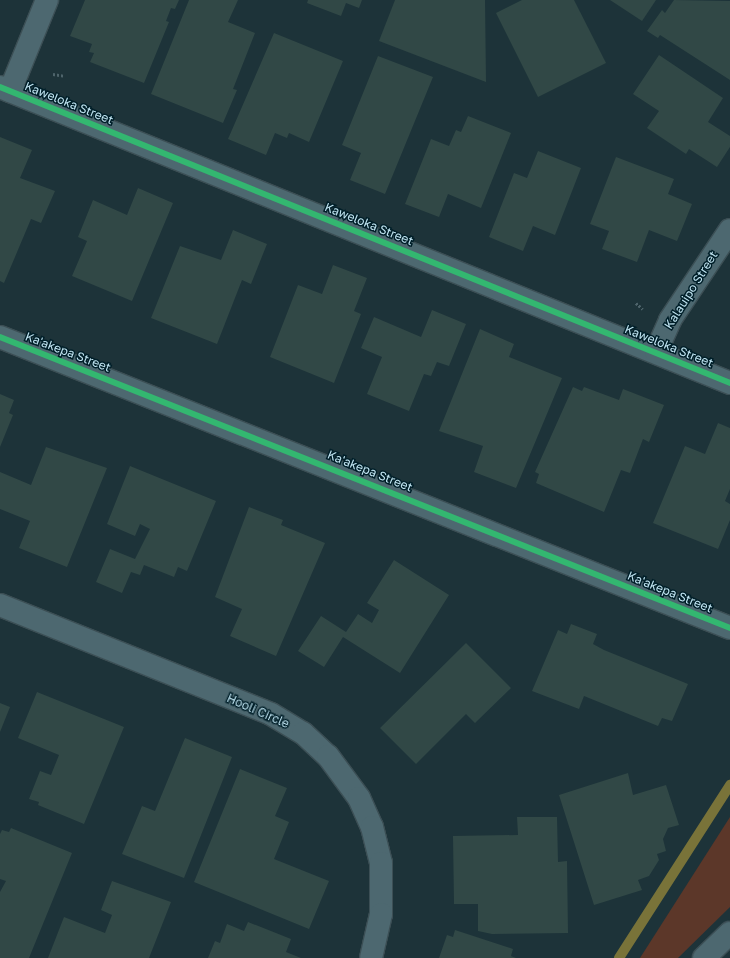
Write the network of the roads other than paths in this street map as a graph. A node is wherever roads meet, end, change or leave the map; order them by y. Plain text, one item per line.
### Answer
1 (47, 0) edge
2 (5, 89) edge
3 (730, 230) edge
4 (0, 337) edge
5 (656, 352) junction
6 (730, 382) edge
7 (0, 605) edge
8 (730, 628) edge
9 (730, 933) edge
10 (371, 958) edge
11 (704, 958) edge

1 - 2 street
2 - 5 street, Kaweloka Street
3 - 5 street, Kalauipo Street
4 - 8 street, Ka'akepa Street
5 - 6 street, Kaweloka Street
7 - 10 street, Hooli Circle
9 - 11 street

